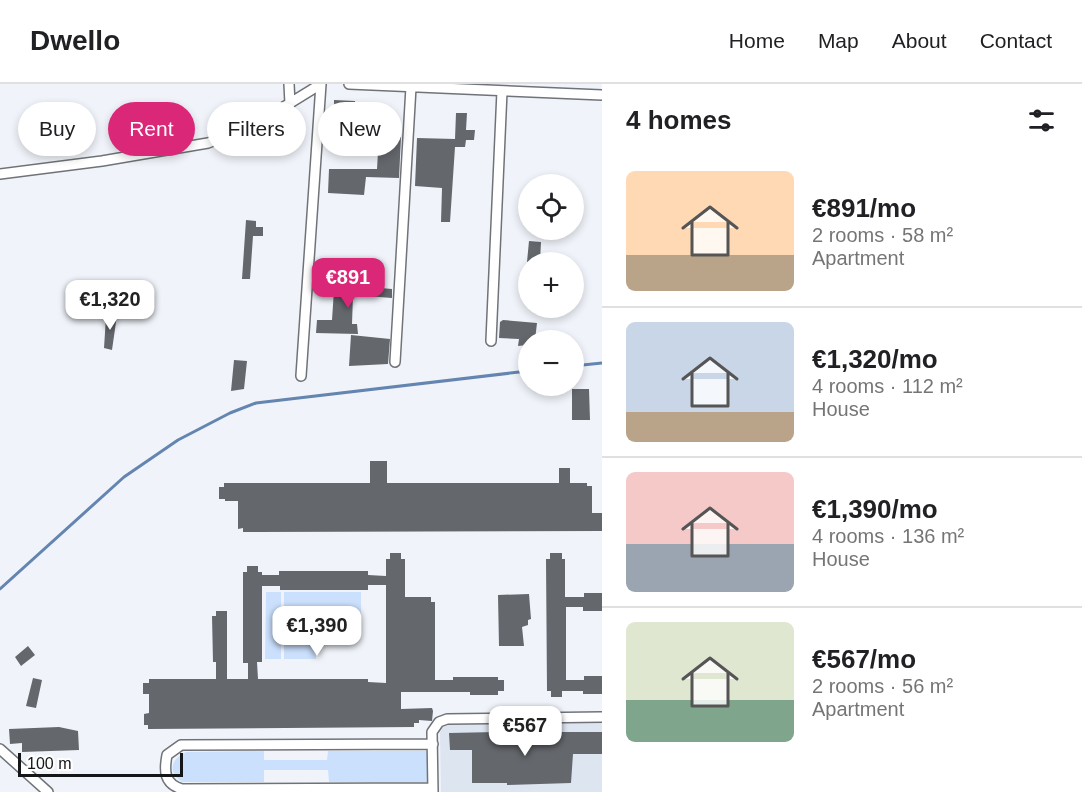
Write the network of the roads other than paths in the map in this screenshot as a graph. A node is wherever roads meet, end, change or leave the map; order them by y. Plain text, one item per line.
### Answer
1 (289, 84) edge
2 (321, 84) edge
3 (349, 84) edge
4 (411, 87) junction
5 (502, 91) junction
6 (602, 95) edge
7 (290, 102) edge
8 (293, 102) edge
9 (207, 143) edge
10 (0, 174) edge
11 (491, 341) dead end
12 (394, 362) dead end
13 (301, 376) dead end
14 (602, 717) edge
15 (433, 744) junction
16 (0, 749) edge
17 (433, 790) edge
18 (48, 792) edge

1 - 7 street
2 - 8 street
2 - 13 street
3 - 4 street
4 - 5 street
4 - 12 street
5 - 6 street
5 - 11 street
9 - 10 street
14 - 15 street
15 - 17 street
15 - 17 street
16 - 18 street

